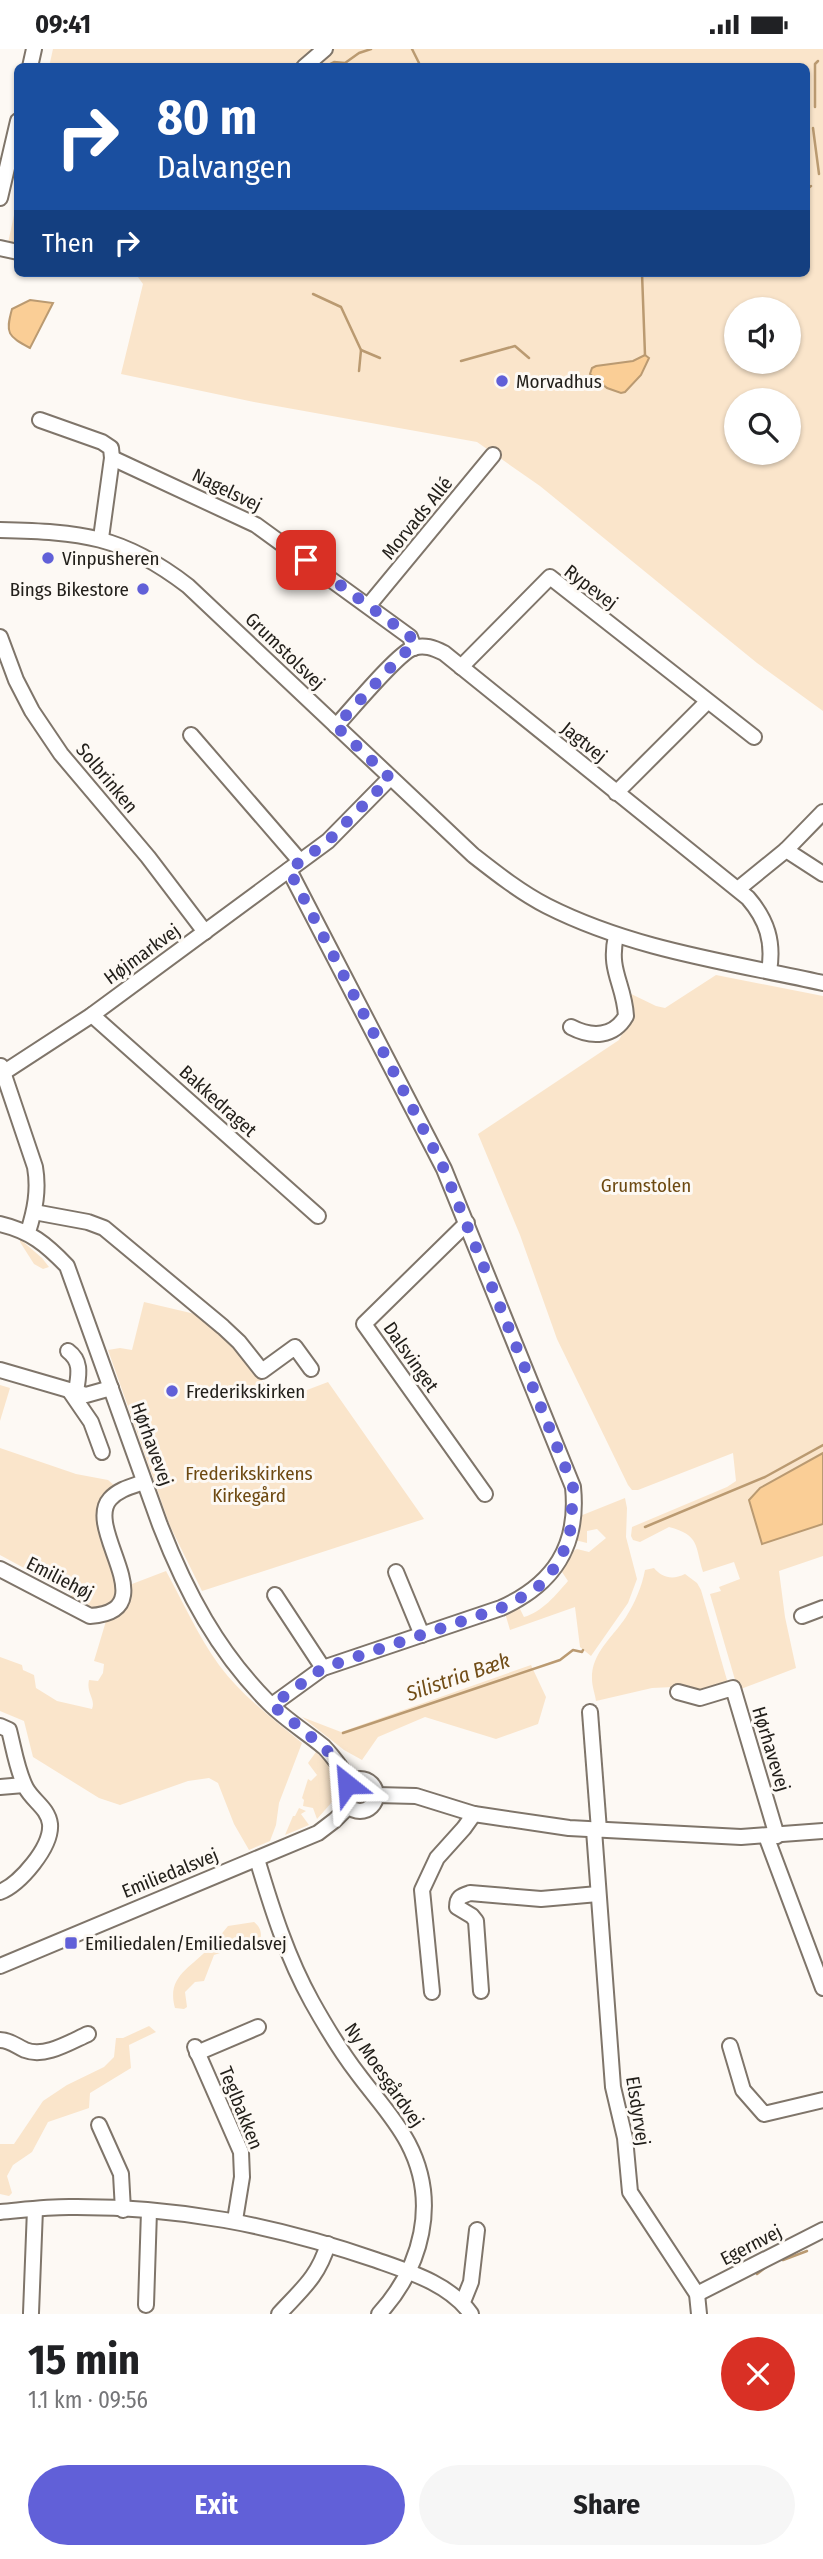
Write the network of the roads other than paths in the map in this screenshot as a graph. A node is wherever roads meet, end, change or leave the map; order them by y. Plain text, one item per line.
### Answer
1 (325, 49) edge
2 (309, 63) edge
3 (14, 138) edge
4 (0, 198) edge
5 (40, 420) dead end
6 (493, 455) dead end
7 (112, 458) junction
8 (0, 530) edge
9 (101, 538) junction
10 (369, 605) junction
11 (0, 637) edge
12 (414, 648) junction
13 (461, 667) junction
14 (707, 702) junction
15 (336, 726) junction
16 (191, 735) dead end
17 (754, 737) dead end
18 (390, 778) junction
19 (616, 793) junction
20 (823, 813) edge
21 (786, 850) junction
22 (295, 865) junction
23 (823, 874) edge
24 (738, 889) junction
25 (205, 932) junction
26 (616, 936) junction
27 (769, 971) junction
28 (823, 983) edge
29 (92, 1015) junction
30 (572, 1027) dead end
31 (1, 1068) edge
32 (34, 1213) junction
33 (318, 1216) dead end
34 (467, 1223) junction
35 (0, 1224) edge
36 (28, 1232) junction
37 (68, 1351) dead end
38 (311, 1369) dead end
39 (0, 1370) edge
40 (111, 1388) junction
41 (72, 1391) junction
42 (102, 1452) dead end
43 (145, 1482) junction
44 (485, 1495) dead end
45 (0, 1569) edge
46 (396, 1572) dead end
47 (275, 1595) dead end
48 (823, 1608) edge
49 (802, 1616) dead end
50 (422, 1635) junction
51 (323, 1668) junction
52 (678, 1692) dead end
53 (272, 1705) junction
54 (590, 1712) dead end
55 (0, 1726) edge
56 (351, 1781) junction
57 (24, 1785) junction
58 (0, 1787) edge
59 (376, 1795) junction
60 (348, 1807) junction
61 (474, 1814) junction
62 (596, 1830) junction
63 (823, 1831) edge
64 (771, 1836) junction
65 (257, 1859) junction
66 (0, 1892) edge
67 (598, 1894) junction
68 (0, 1966) edge
69 (823, 1988) edge
70 (481, 1991) dead end
71 (432, 1992) dead end
72 (258, 2027) dead end
73 (88, 2034) dead end
74 (0, 2040) edge
75 (730, 2046) dead end
76 (823, 2100) edge
77 (99, 2125) dead end
78 (35, 2210) junction
79 (123, 2210) junction
80 (149, 2211) junction
81 (0, 2212) edge
82 (235, 2220) junction
83 (477, 2230) dead end
84 (823, 2230) edge
85 (328, 2243) junction
86 (409, 2272) junction
87 (697, 2294) junction
88 (146, 2305) dead end
89 (467, 2308) edge
90 (31, 2313) edge
91 (279, 2314) edge
92 (379, 2314) edge
93 (699, 2314) edge

1 - 2 street
3 - 4 street
5 - 7 street, Nagelsvej
6 - 10 street, Morvads Allé
7 - 9 street
7 - 10 street, Nagelsvej
8 - 9 street, Grumstolsvej
9 - 15 street, Grumstolsvej
10 - 12 street, Nagelsvej
11 - 25 street, Solbrinken
12 - 13 street, Jagtvej
12 - 15 street
13 - 14 street, Rypevej
13 - 19 street, Jagtvej
14 - 17 street, Rypevej
14 - 19 street
15 - 18 street, Grumstolsvej
16 - 22 street
18 - 22 street, Højmarkvej
18 - 26 street, Grumstolsvej
19 - 24 street, Jagtvej
20 - 21 street
21 - 23 street
21 - 24 street
22 - 25 street, Højmarkvej
22 - 34 street
24 - 27 street, Jagtvej
25 - 29 street, Højmarkvej
26 - 27 street, Grumstolsvej
26 - 30 street
27 - 28 street, Grumstolsvej
29 - 31 street, Højmarkvej
29 - 33 street, Bakkedraget
31 - 32 street, Højmarkvej
32 - 36 street, Højmarkvej
32 - 38 street
34 - 44 street, Dalsvinget
34 - 50 street
35 - 36 street, Hørhavevej
36 - 40 street, Hørhavevej
37 - 41 street
39 - 41 street
40 - 41 street
40 - 43 street, Hørhavevej
41 - 42 street
43 - 45 street, Emiliehøj
43 - 53 street, Hørhavevej
46 - 50 street
47 - 51 street
48 - 49 street
50 - 51 street
51 - 53 street
52 - 64 street, Hørhavevej
53 - 56 street, Hørhavevej
54 - 62 street
55 - 57 street
56 - 59 street
56 - 60 street
57 - 58 street
57 - 66 street
59 - 60 street
59 - 61 street
60 - 65 street, Emiliedalsvej
61 - 62 street
61 - 71 street
62 - 64 street
62 - 67 street, Elsdyrvej
63 - 64 street
64 - 69 street, Hørhavevej
65 - 68 street, Emiliedalsvej
65 - 86 street, Ny Moesgårdvej
67 - 70 street
67 - 87 street, Elsdyrvej
72 - 82 street, Teglbakken
73 - 74 street
75 - 76 street
77 - 79 street
78 - 79 street
78 - 81 street
78 - 90 street
79 - 80 street
80 - 82 street
80 - 88 street
82 - 85 street
83 - 89 street
84 - 87 street, Egernvej
85 - 86 street
85 - 91 street
86 - 89 street
86 - 92 street, Ny Moesgårdvej
87 - 93 street, Elsdyrvej

